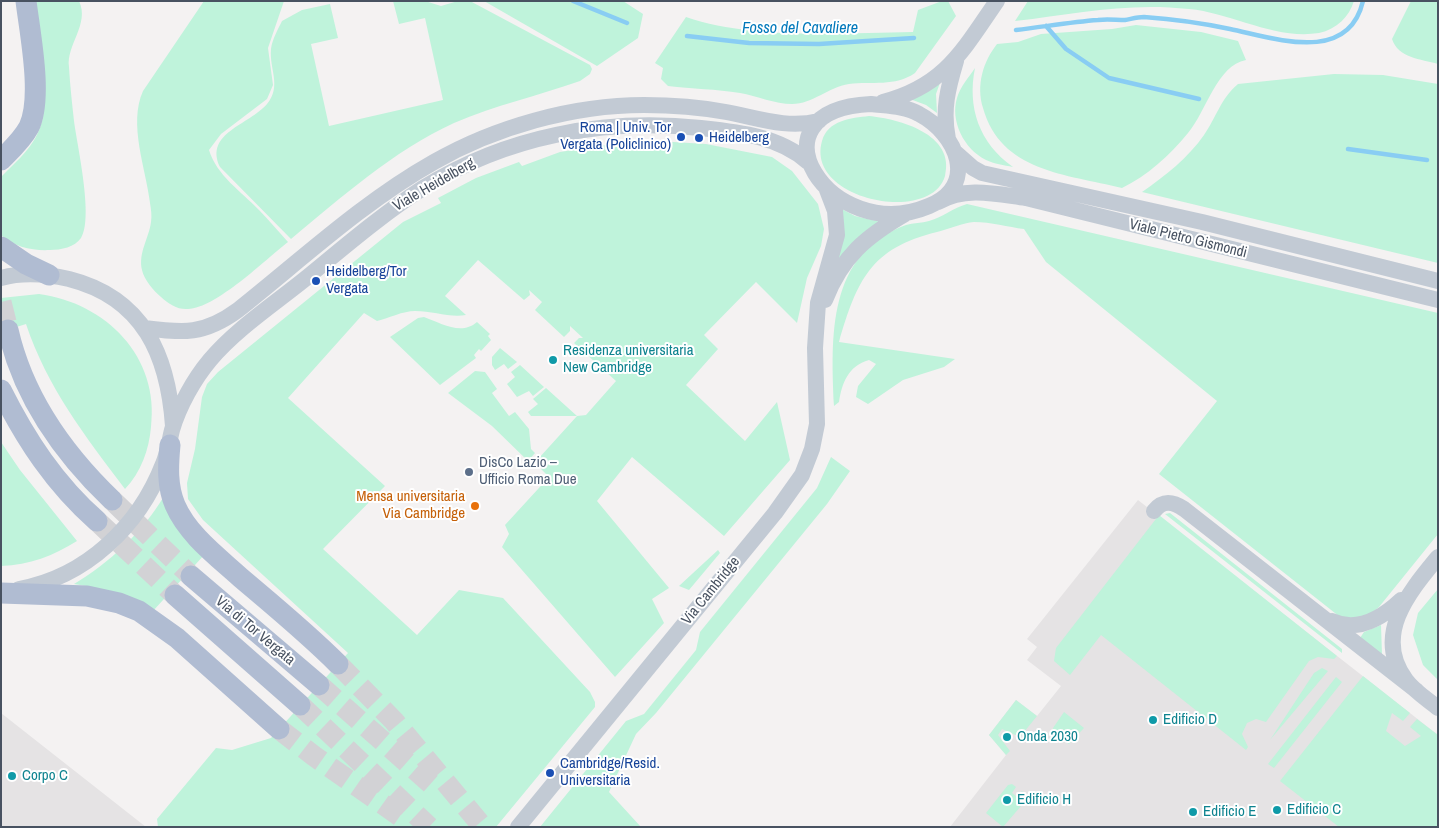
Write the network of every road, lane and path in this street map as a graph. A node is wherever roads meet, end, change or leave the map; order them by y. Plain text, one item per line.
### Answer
1 (26, 1) edge
2 (997, 1) edge
3 (958, 56) junction
4 (871, 104) junction
5 (819, 122) junction
6 (952, 146) junction
7 (1, 160) edge
8 (808, 162) junction
9 (827, 190) junction
10 (938, 202) junction
11 (906, 213) junction
12 (1, 246) edge
13 (49, 275) junction
14 (1, 278) edge
15 (1438, 281) edge
16 (1438, 300) edge
17 (818, 320) junction
18 (144, 328) junction
19 (8, 330) tunnel mouth
20 (1, 390) edge
21 (171, 437) junction
22 (112, 500) tunnel mouth
23 (1154, 511) dead end
24 (97, 521) tunnel mouth
25 (1438, 557) edge
26 (191, 576) tunnel mouth
27 (1413, 587) junction
28 (1, 592) edge
29 (175, 596) tunnel mouth
30 (1314, 611) junction
31 (338, 664) tunnel mouth
32 (319, 685) tunnel mouth
33 (1417, 691) junction
34 (300, 705) tunnel mouth
35 (1438, 708) edge
36 (279, 729) tunnel mouth
37 (518, 827) edge

1 - 7 main road
2 - 3 street
3 - 4 street
3 - 6 street
4 - 5 street
4 - 6 street
5 - 8 street
5 - 18 street, Viale Heidelberg
6 - 10 street
6 - 15 street, Viale Pietro Gismondi
8 - 9 street
8 - 21 street, Viale Heidelberg
9 - 11 street
9 - 17 street, Via Cambridge
10 - 11 street
10 - 16 street, Viale Pietro Gismondi
11 - 17 street, Via Cambridge
12 - 13 main road
13 - 14 street
13 - 18 street
17 - 37 street, Via Cambridge
18 - 21 street
19 - 22 main road
20 - 24 main road
21 - 28 street, Viale Heidelberg
21 - 31 main road
23 - 30 street
25 - 27 street
26 - 32 main road, Via di Tor Vergata
27 - 30 street
27 - 33 street
28 - 36 main road
29 - 34 main road, Via di Tor Vergata
30 - 33 street
33 - 35 street

